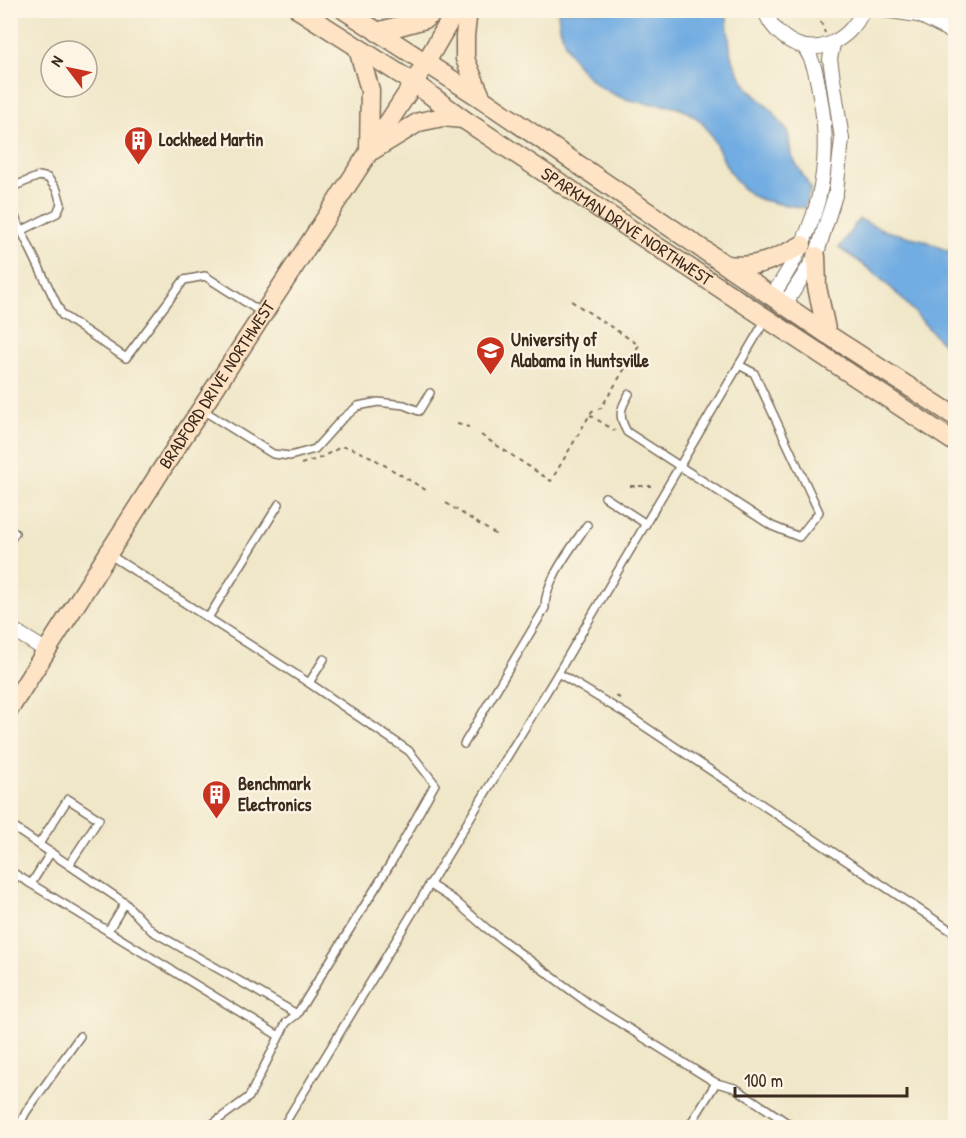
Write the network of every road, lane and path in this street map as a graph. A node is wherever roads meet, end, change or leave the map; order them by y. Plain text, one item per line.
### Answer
1 (299, 10) edge
2 (344, 10) edge
3 (437, 10) edge
4 (456, 10) edge
5 (468, 10) edge
6 (765, 10) edge
7 (814, 10) edge
8 (863, 10) edge
9 (884, 10) edge
10 (819, 12) edge
11 (914, 13) edge
12 (377, 32) junction
13 (956, 35) edge
14 (830, 41) junction
15 (358, 48) junction
16 (805, 48) junction
17 (426, 64) junction
18 (414, 83) junction
19 (482, 99) junction
20 (463, 119) junction
21 (369, 153) junction
22 (10, 188) edge
23 (10, 207) edge
24 (23, 230) junction
25 (809, 251) junction
26 (726, 265) junction
27 (568, 299) dead end
28 (779, 300) junction
29 (264, 313) junction
30 (767, 318) junction
31 (827, 334) junction
32 (739, 365) junction
33 (430, 393) dead end
34 (629, 394) dead end
35 (201, 409) junction
36 (590, 416) junction
37 (956, 417) edge
38 (458, 424) dead end
39 (469, 428) dead end
40 (617, 432) dead end
41 (481, 435) dead end
42 (956, 443) edge
43 (291, 464) dead end
44 (680, 465) junction
45 (630, 486) dead end
46 (651, 486) dead end
47 (429, 492) dead end
48 (605, 496) dead end
49 (446, 503) dead end
50 (279, 504) dead end
51 (646, 524) junction
52 (586, 525) dead end
53 (10, 530) edge
54 (498, 536) dead end
55 (10, 540) edge
56 (108, 554) junction
57 (208, 618) junction
58 (10, 628) edge
59 (46, 651) junction
60 (324, 659) dead end
61 (558, 673) junction
62 (309, 683) junction
63 (10, 708) edge
64 (464, 744) dead end
65 (10, 825) edge
66 (39, 844) junction
67 (51, 852) junction
68 (69, 864) junction
69 (10, 871) edge
70 (31, 884) junction
71 (429, 884) junction
72 (124, 903) junction
73 (108, 931) junction
74 (956, 934) edge
75 (297, 1014) junction
76 (80, 1036) dead end
77 (279, 1036) junction
78 (716, 1083) junction
79 (18, 1128) edge
80 (207, 1128) edge
81 (282, 1128) edge
82 (688, 1128) edge
83 (795, 1128) edge

1 - 15 main road, SPARKMAN DRIVE NORTHWEST
2 - 12 main road, SPARKMAN DRIVE NORTHWEST
3 - 12 main road
4 - 17 main road, BRADFORD DRIVE NORTHWEST
5 - 19 main road
6 - 16 street
7 - 10 path
8 - 14 street
9 - 11 street
10 - 14 path
11 - 13 street
12 - 17 main road, SPARKMAN DRIVE NORTHWEST
14 - 16 street
14 - 25 street
15 - 18 main road, SPARKMAN DRIVE NORTHWEST
15 - 21 main road
16 - 25 street
17 - 18 main road, BRADFORD DRIVE NORTHWEST
17 - 19 main road, SPARKMAN DRIVE NORTHWEST
18 - 20 main road, SPARKMAN DRIVE NORTHWEST
18 - 21 main road, BRADFORD DRIVE NORTHWEST
19 - 26 main road, SPARKMAN DRIVE NORTHWEST
20 - 21 main road
20 - 30 main road, SPARKMAN DRIVE NORTHWEST
21 - 29 main road, BRADFORD DRIVE NORTHWEST
22 - 24 lane
23 - 24 lane
24 - 29 lane
25 - 26 main road
25 - 28 street
25 - 31 main road
26 - 28 main road, SPARKMAN DRIVE NORTHWEST
27 - 36 path
28 - 30 street
28 - 31 main road, SPARKMAN DRIVE NORTHWEST
29 - 35 main road, BRADFORD DRIVE NORTHWEST
30 - 32 lane
30 - 42 main road, SPARKMAN DRIVE NORTHWEST
31 - 37 main road, SPARKMAN DRIVE NORTHWEST
32 - 44 lane
32 - 44 lane
33 - 35 lane
34 - 44 lane
35 - 56 main road, BRADFORD DRIVE NORTHWEST
36 - 40 path
36 - 41 path
38 - 39 path
43 - 47 path
44 - 51 lane
45 - 46 path
48 - 51 lane
49 - 54 path
50 - 57 lane
51 - 61 lane
52 - 64 lane
53 - 55 lane
56 - 57 lane
56 - 59 main road, BRADFORD DRIVE NORTHWEST
57 - 62 lane
58 - 59 street
59 - 63 main road, BRADFORD DRIVE NORTHWEST
60 - 62 lane
61 - 71 lane
61 - 74 lane
62 - 75 lane
65 - 66 lane
66 - 67 lane
66 - 68 lane
67 - 68 lane
67 - 70 lane
68 - 72 lane
69 - 70 lane
70 - 73 lane
71 - 78 lane
71 - 81 lane
72 - 73 lane
72 - 75 lane
73 - 77 lane
75 - 77 lane
76 - 79 lane
77 - 80 lane
78 - 82 lane
78 - 83 lane

